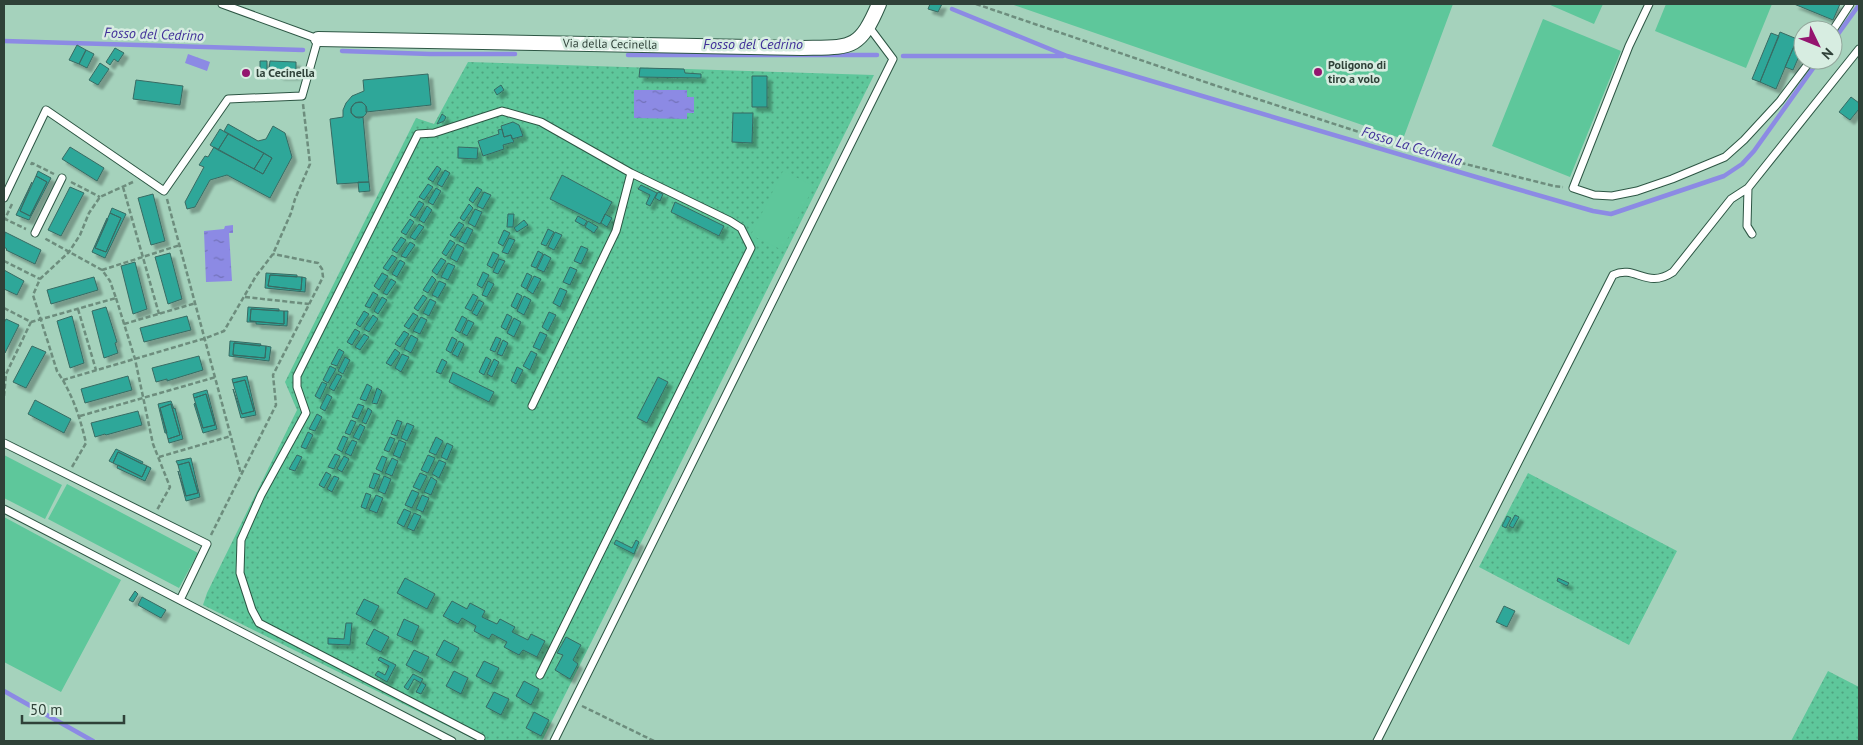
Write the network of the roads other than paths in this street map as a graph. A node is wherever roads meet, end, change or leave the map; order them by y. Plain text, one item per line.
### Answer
1 (222, 4) edge
2 (879, 4) edge
3 (1649, 4) edge
4 (1850, 4) edge
5 (1840, 20) edge
6 (869, 27) junction
7 (318, 38) junction
8 (1859, 49) edge
9 (1803, 70) edge
10 (631, 173) junction
11 (62, 178) dead end
12 (1748, 188) junction
13 (4, 198) edge
14 (35, 233) road end
15 (1752, 234) dead end
16 (532, 406) dead end
17 (4, 443) edge
18 (4, 509) edge
19 (180, 600) junction
20 (540, 675) dead end
21 (481, 738) dead end
22 (452, 741) edge
23 (554, 741) edge
24 (1377, 741) edge

1 - 7 lane
2 - 6 street, Via della Cecinella
3 - 9 lane
4 - 5 lane
6 - 7 street, Via della Cecinella
6 - 23 lane
7 - 13 lane
8 - 12 lane
10 - 16 lane
10 - 20 lane
10 - 21 lane
11 - 14 lane
12 - 15 lane
12 - 24 lane
17 - 19 lane
18 - 19 lane
19 - 22 lane

